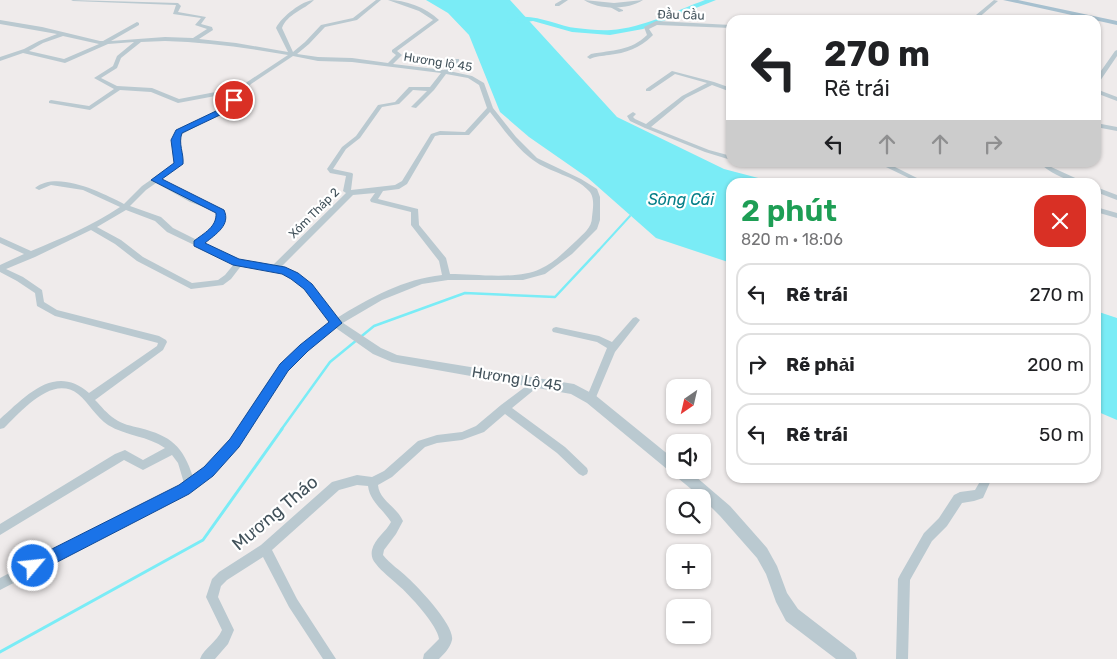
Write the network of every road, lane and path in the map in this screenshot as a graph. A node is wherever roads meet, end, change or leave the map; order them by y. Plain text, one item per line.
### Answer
1 (73, 0) edge
2 (312, 0) edge
3 (380, 0) edge
4 (390, 0) edge
5 (566, 0) edge
6 (587, 0) edge
7 (640, 0) edge
8 (994, 0) edge
9 (1007, 0) edge
10 (557, 5) dead end
11 (612, 6) junction
12 (621, 11) dead end
13 (978, 15) edge
14 (1063, 15) edge
15 (1073, 15) edge
16 (1101, 21) edge
17 (0, 22) edge
18 (1101, 23) edge
19 (137, 24) dead end
20 (1117, 25) edge
21 (726, 27) edge
22 (63, 34) junction
23 (194, 40) junction
24 (139, 41) junction
25 (104, 43) junction
26 (24, 51) junction
27 (1117, 53) edge
28 (292, 55) junction
29 (590, 57) dead end
30 (0, 59) edge
31 (457, 60) dead end
32 (388, 65) junction
33 (445, 72) junction
34 (1101, 72) edge
35 (712, 83) junction
36 (119, 88) junction
37 (726, 88) edge
38 (432, 89) junction
39 (648, 90) dead end
40 (1101, 93) edge
41 (239, 94) junction
42 (1117, 99) edge
43 (51, 102) dead end
44 (414, 107) dead end
45 (490, 108) junction
46 (633, 114) dead end
47 (1101, 126) edge
48 (647, 127) junction
49 (1117, 129) edge
50 (726, 157) edge
51 (890, 167) edge
52 (1048, 167) edge
53 (914, 178) edge
54 (1062, 178) edge
55 (156, 180) junction
56 (39, 188) dead end
57 (379, 190) junction
58 (1101, 191) edge
59 (351, 193) junction
60 (1117, 198) edge
61 (124, 207) junction
62 (1101, 211) edge
63 (1117, 216) edge
64 (92, 227) junction
65 (0, 240) edge
66 (198, 243) junction
67 (32, 254) junction
68 (240, 263) junction
69 (0, 268) edge
70 (274, 269) junction
71 (446, 277) junction
72 (636, 320) dead end
73 (337, 323) junction
74 (556, 330) dead end
75 (613, 347) junction
76 (537, 382) junction
77 (89, 399) junction
78 (591, 399) junction
79 (504, 408) junction
80 (0, 425) edge
81 (174, 449) junction
82 (666, 461) edge
83 (582, 471) dead end
84 (689, 479) edge
85 (373, 482) junction
86 (986, 483) edge
87 (190, 486) junction
88 (0, 530) edge
89 (266, 549) junction
90 (0, 584) edge
91 (206, 659) edge
92 (330, 659) edge
93 (429, 659) edge
94 (849, 659) edge
95 (902, 659) edge

1 - 23 street
2 - 28 street
3 - 28 street
4 - 32 street
5 - 10 street
6 - 11 street
7 - 11 street
8 - 13 street
8 - 14 main road
9 - 15 main road
11 - 12 street
16 - 20 main road
17 - 22 street, Hương lộ 45
18 - 20 main road
19 - 25 street
21 - 29 street, Đầu Cầu
22 - 25 street, Hương lộ 45
22 - 26 street
23 - 24 street, Hương lộ 45
23 - 28 street, Hương lộ 45
24 - 25 street, Hương lộ 45
24 - 36 street
25 - 26 street
26 - 30 street
27 - 34 street
28 - 32 street, Hương lộ 45
28 - 41 street
31 - 33 street
32 - 33 street, Hương lộ 45
33 - 38 street
33 - 45 street, Hương lộ 45
35 - 37 street
35 - 39 street
35 - 48 street
36 - 41 street
36 - 43 street
38 - 44 street
38 - 59 street, Xóm Tháp 2
40 - 42 street
41 - 55 street
45 - 57 street
45 - 71 street, Hương lộ 45
46 - 48 street
47 - 49 street
48 - 50 street
51 - 53 street
52 - 54 street
55 - 61 street
55 - 66 street
56 - 61 street
57 - 59 street
57 - 71 street
58 - 60 street
59 - 70 street, Xóm Tháp 2
61 - 64 street
61 - 66 street
62 - 63 street
64 - 67 street
64 - 68 street
65 - 67 street
66 - 68 street
67 - 69 street
68 - 70 street
69 - 77 street
70 - 73 street
71 - 73 street, Hương lộ 45
72 - 75 street
73 - 76 street, Hương Lộ 45
73 - 87 street, Hương lộ 45
74 - 75 street
75 - 78 street
76 - 78 street, Hương Lộ 45
76 - 79 street
77 - 80 street
77 - 81 street
78 - 82 street, Hương Lộ 45
79 - 83 street
79 - 85 street
81 - 87 street
81 - 88 street
84 - 94 street, Hương Lộ 45
85 - 89 street, Mương Tháo
85 - 93 street
86 - 95 street
87 - 90 street, Hương lộ 45
89 - 91 street, Mương Tháo
89 - 92 street

